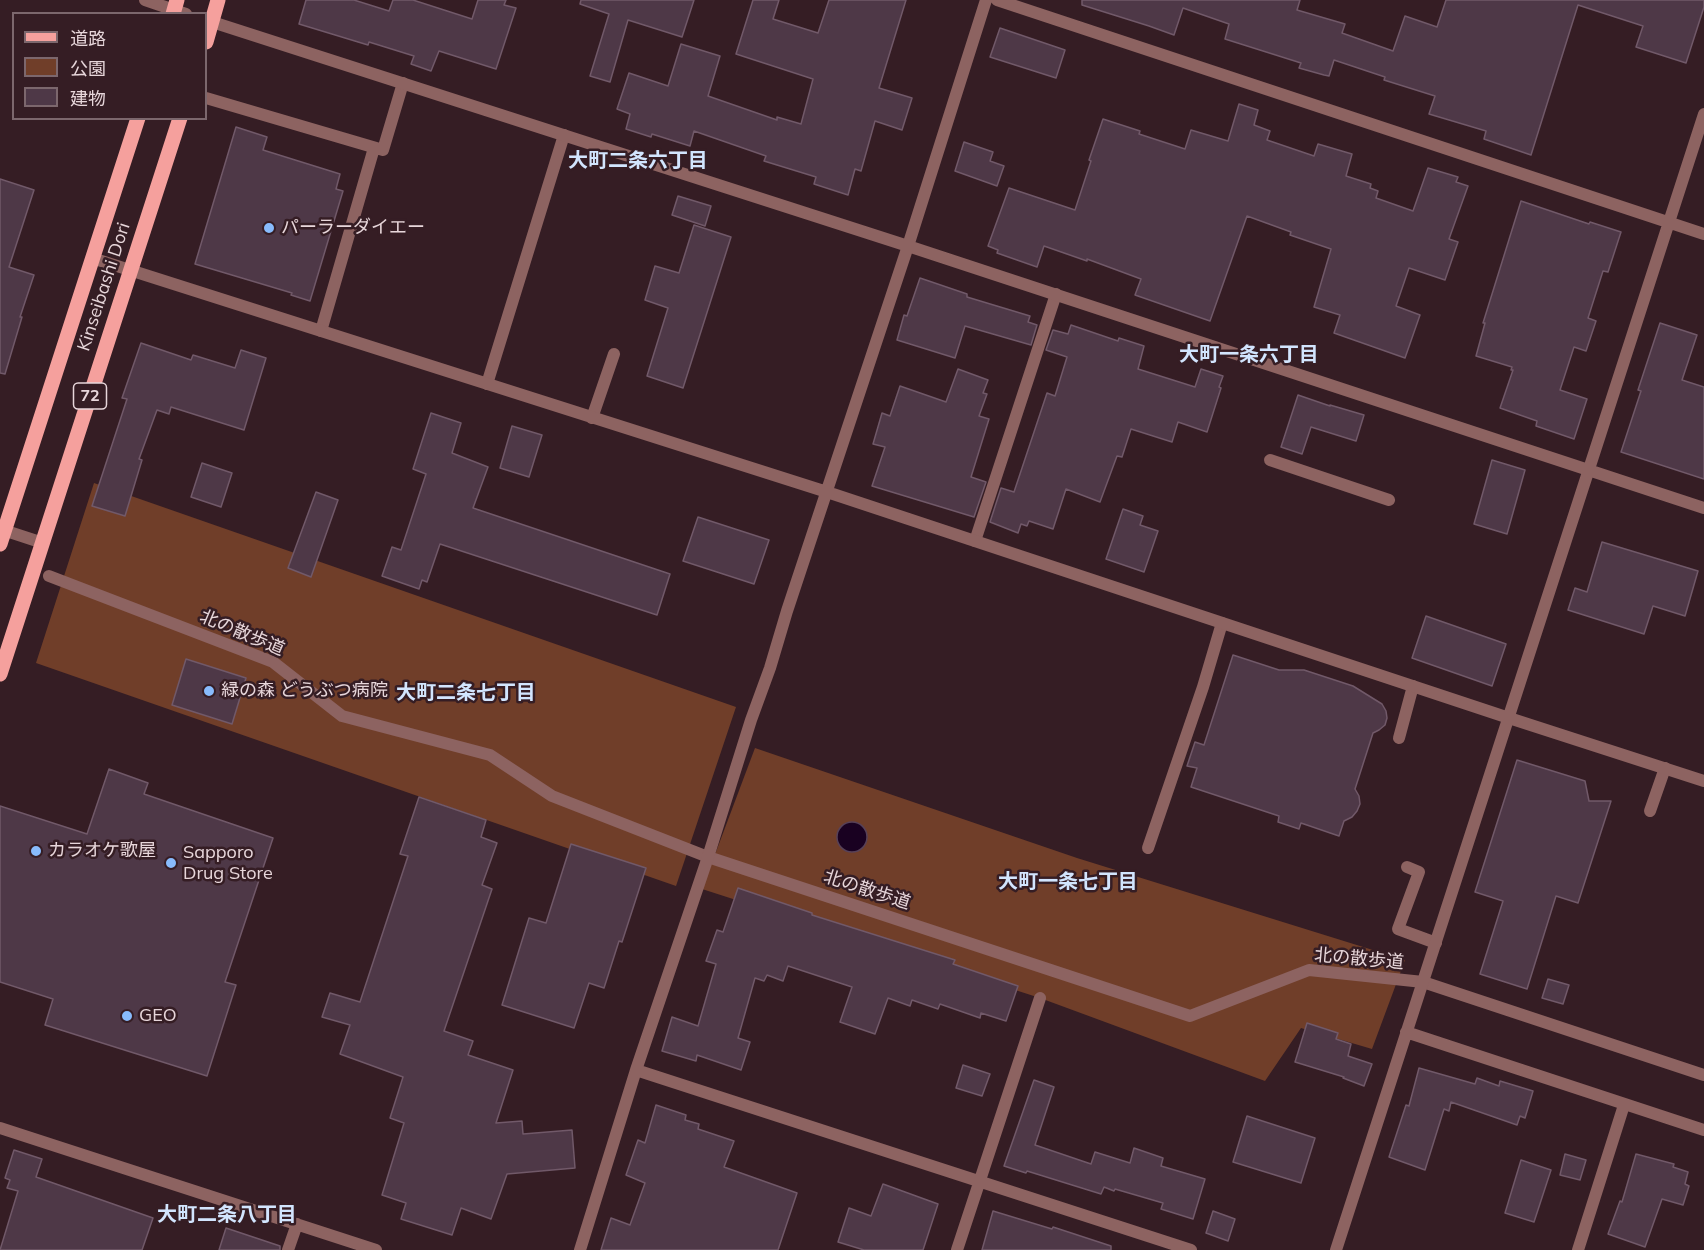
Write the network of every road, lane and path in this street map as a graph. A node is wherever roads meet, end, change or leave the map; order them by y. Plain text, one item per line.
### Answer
1 (145, 0) edge
2 (218, 0) edge
3 (986, 0) edge
4 (997, 0) edge
5 (177, 9) edge
6 (209, 21) edge
7 (403, 83) junction
8 (207, 98) edge
9 (1704, 114) edge
10 (137, 120) edge
11 (179, 120) edge
12 (564, 135) junction
13 (374, 148) junction
14 (1669, 223) junction
15 (1704, 234) edge
16 (908, 246) junction
17 (92, 258) junction
18 (130, 270) junction
19 (1056, 294) junction
20 (321, 332) junction
21 (614, 354) dead end
22 (487, 384) junction
23 (592, 418) junction
24 (1270, 460) dead end
25 (1587, 470) junction
26 (827, 492) junction
27 (1389, 500) dead end
28 (1704, 508) edge
29 (2, 534) edge
30 (975, 541) junction
31 (43, 543) junction
32 (49, 576) dead end
33 (1222, 623) junction
34 (0, 674) edge
35 (1413, 686) junction
36 (1509, 718) junction
37 (1399, 738) dead end
38 (1665, 768) junction
39 (1704, 781) edge
40 (1650, 811) dead end
41 (1148, 848) dead end
42 (708, 857) junction
43 (1407, 867) dead end
44 (1436, 943) junction
45 (1423, 982) junction
46 (1040, 998) dead end
47 (1406, 1032) junction
48 (636, 1070) junction
49 (1704, 1075) edge
50 (1624, 1104) junction
51 (0, 1128) edge
52 (1704, 1130) edge
53 (979, 1182) junction
54 (297, 1224) junction
55 (288, 1250) edge
56 (376, 1250) edge
57 (580, 1250) edge
58 (957, 1250) edge
59 (1191, 1250) edge
60 (1336, 1250) edge
61 (1578, 1250) edge

1 - 5 street
2 - 6 main road
3 - 16 street
4 - 14 street
6 - 7 street
7 - 12 street
7 - 13 street
8 - 13 street
9 - 14 street
10 - 17 main road, Kinseibashi Dori / 72
11 - 18 main road, Kinseibashi Dori / 72
12 - 16 street
12 - 22 street
13 - 20 street
14 - 15 street
14 - 25 street
16 - 19 street
16 - 26 street
17 - 18 street
17 - 29 main road, Kinseibashi Dori / 72
18 - 20 street
18 - 31 main road, Kinseibashi Dori / 72
19 - 25 street
19 - 30 street
20 - 22 street
21 - 23 street
22 - 23 street
23 - 26 street
24 - 27 street
25 - 28 street
25 - 36 street
26 - 30 street
26 - 42 street
29 - 31 street
30 - 33 street
31 - 34 main road, Kinseibashi Dori / 72
32 - 42 street, 北の散歩道
33 - 35 street
33 - 41 street
35 - 36 street
35 - 37 street
36 - 38 street
36 - 44 street
38 - 39 street
38 - 40 street
42 - 45 street, 北の散歩道
42 - 48 street
43 - 44 street
44 - 45 street
45 - 47 street
45 - 49 street, 北の散歩道
46 - 53 street
47 - 50 street
47 - 60 street
48 - 53 street
48 - 57 street
50 - 52 street
50 - 61 street
51 - 54 street
53 - 58 street
53 - 59 street
54 - 55 street
54 - 56 street

